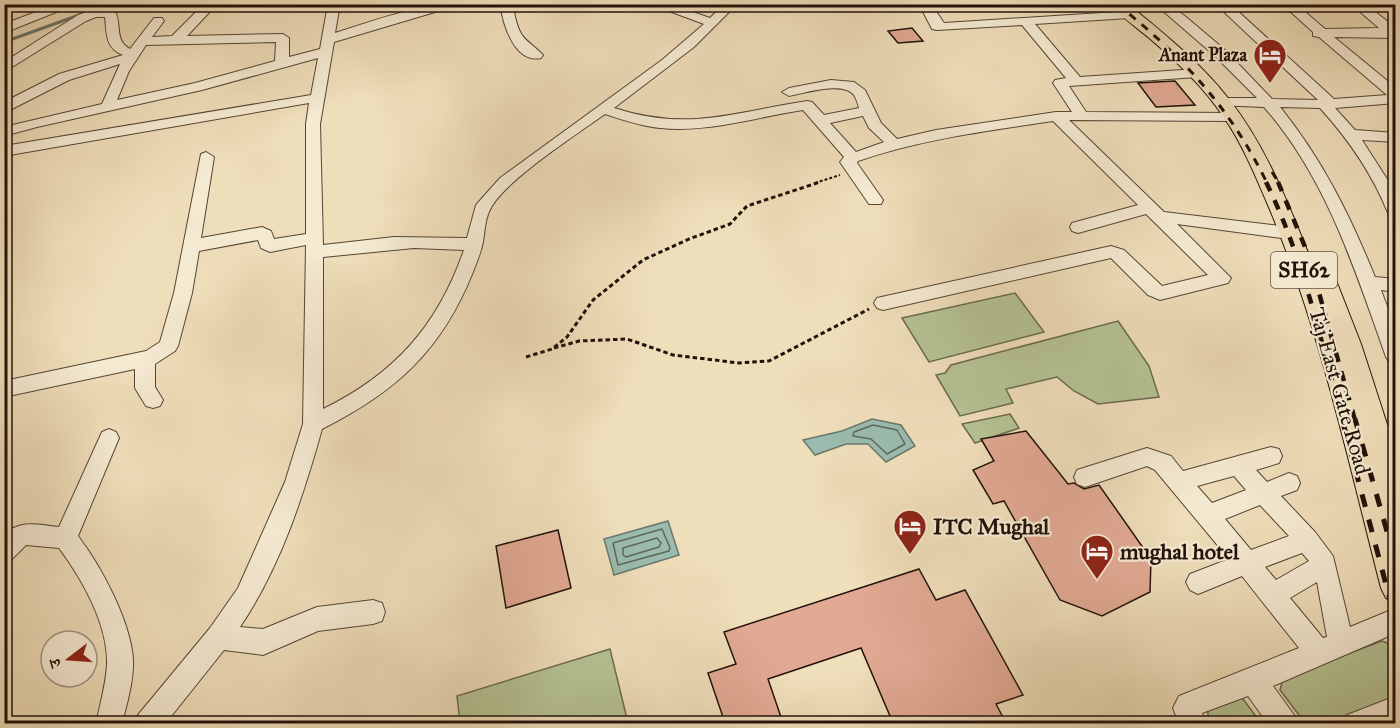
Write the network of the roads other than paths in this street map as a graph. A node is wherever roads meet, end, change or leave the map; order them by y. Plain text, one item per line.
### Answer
1 (70, 4) edge
2 (211, 4) edge
3 (334, 4) edge
4 (456, 4) edge
5 (539, 4) edge
6 (656, 4) edge
7 (731, 4) edge
8 (925, 4) edge
9 (1161, 4) edge
10 (1288, 4) edge
11 (1357, 4) edge
12 (507, 7) edge
13 (1126, 8) edge
14 (1227, 8) dead end
15 (158, 21) dead end
16 (1027, 22) junction
17 (712, 23) junction
18 (4, 29) edge
19 (1318, 33) junction
20 (1394, 33) edge
21 (176, 40) junction
22 (143, 41) junction
23 (327, 46) junction
24 (536, 55) dead end
25 (130, 56) junction
26 (282, 63) junction
27 (4, 68) edge
28 (1197, 74) junction
29 (1076, 81) junction
30 (789, 92) dead end
31 (1395, 97) edge
32 (316, 98) junction
33 (1270, 104) junction
34 (1328, 104) junction
35 (108, 106) junction
36 (1230, 107) junction
37 (4, 109) edge
38 (603, 109) junction
39 (867, 111) junction
40 (1081, 115) junction
41 (1056, 116) junction
42 (822, 120) junction
43 (4, 132) edge
44 (1352, 134) junction
45 (1395, 138) edge
46 (894, 144) junction
47 (4, 151) edge
48 (206, 157) dead end
49 (852, 163) junction
50 (1390, 182) edge
51 (875, 200) dead end
52 (1155, 212) junction
53 (1395, 213) edge
54 (1078, 227) dead end
55 (1289, 233) junction
56 (315, 245) junction
57 (474, 245) junction
58 (192, 246) junction
59 (1367, 282) junction
60 (1395, 286) edge
61 (883, 303) road end
62 (1395, 357) edge
63 (146, 359) junction
64 (4, 389) edge
65 (153, 400) dead end
66 (313, 424) junction
67 (109, 438) dead end
68 (1271, 456) dead end
69 (1238, 466) junction
70 (1085, 477) dead end
71 (1180, 481) junction
72 (1394, 482) edge
73 (1288, 483) dead end
74 (1264, 493) junction
75 (1208, 515) junction
76 (65, 538) junction
77 (1307, 540) junction
78 (4, 551) edge
79 (1247, 563) junction
80 (1325, 564) junction
81 (1198, 582) dead end
82 (1395, 588) edge
83 (1273, 595) junction
84 (373, 612) dead end
85 (1395, 620) edge
86 (219, 637) junction
87 (1330, 648) junction
88 (1253, 681) junction
89 (1395, 709) edge
90 (109, 723) edge
91 (147, 723) edge
92 (1194, 723) edge
93 (1285, 723) edge
94 (1356, 723) edge

1 - 18 street
2 - 21 street
3 - 23 street
4 - 23 street
5 - 12 street
6 - 17 street
7 - 17 street
8 - 16 street
9 - 33 street
10 - 19 street
11 - 20 street
12 - 24 street
13 - 16 street
13 - 28 main road, Taj East Gate Road / SH62
13 - 36 main road, SH62
14 - 34 street
15 - 22 street
16 - 29 street
17 - 38 street
19 - 20 street
19 - 31 street
21 - 22 street
21 - 26 street
22 - 25 street
23 - 26 street
23 - 32 street
25 - 27 street
25 - 35 street
25 - 37 street
26 - 35 street
28 - 29 street
28 - 36 main road, Taj East Gate Road / SH62
29 - 40 street
30 - 39 street
31 - 34 street
32 - 47 street
32 - 56 street
33 - 34 street
33 - 36 street
33 - 59 street
34 - 44 street
35 - 43 street
36 - 40 street
36 - 55 main road, Taj East Gate Road / SH62
36 - 72 main road, SH62
38 - 42 street
38 - 57 street
39 - 42 street
39 - 46 street
40 - 41 street
41 - 46 street
41 - 52 street
42 - 49 street
44 - 45 street
44 - 50 street
46 - 49 street
48 - 58 street
49 - 51 street
50 - 53 street
52 - 54 street
52 - 55 street
52 - 61 street
55 - 82 main road, Taj East Gate Road / SH62
56 - 57 street
56 - 58 street
56 - 66 street
57 - 66 street
58 - 63 street
59 - 60 street
59 - 62 street
63 - 64 street
63 - 65 street
66 - 86 street
67 - 76 street
68 - 69 street
69 - 71 street
69 - 74 street
70 - 71 street
71 - 75 street
73 - 74 street
74 - 75 street
74 - 77 street
75 - 79 street
76 - 78 street
76 - 90 street
77 - 79 street
77 - 80 street
79 - 81 street
79 - 83 street
80 - 83 street
80 - 87 street
83 - 87 street
84 - 86 street
85 - 87 street
86 - 91 street
87 - 88 street
88 - 92 street
88 - 93 street
89 - 94 street

